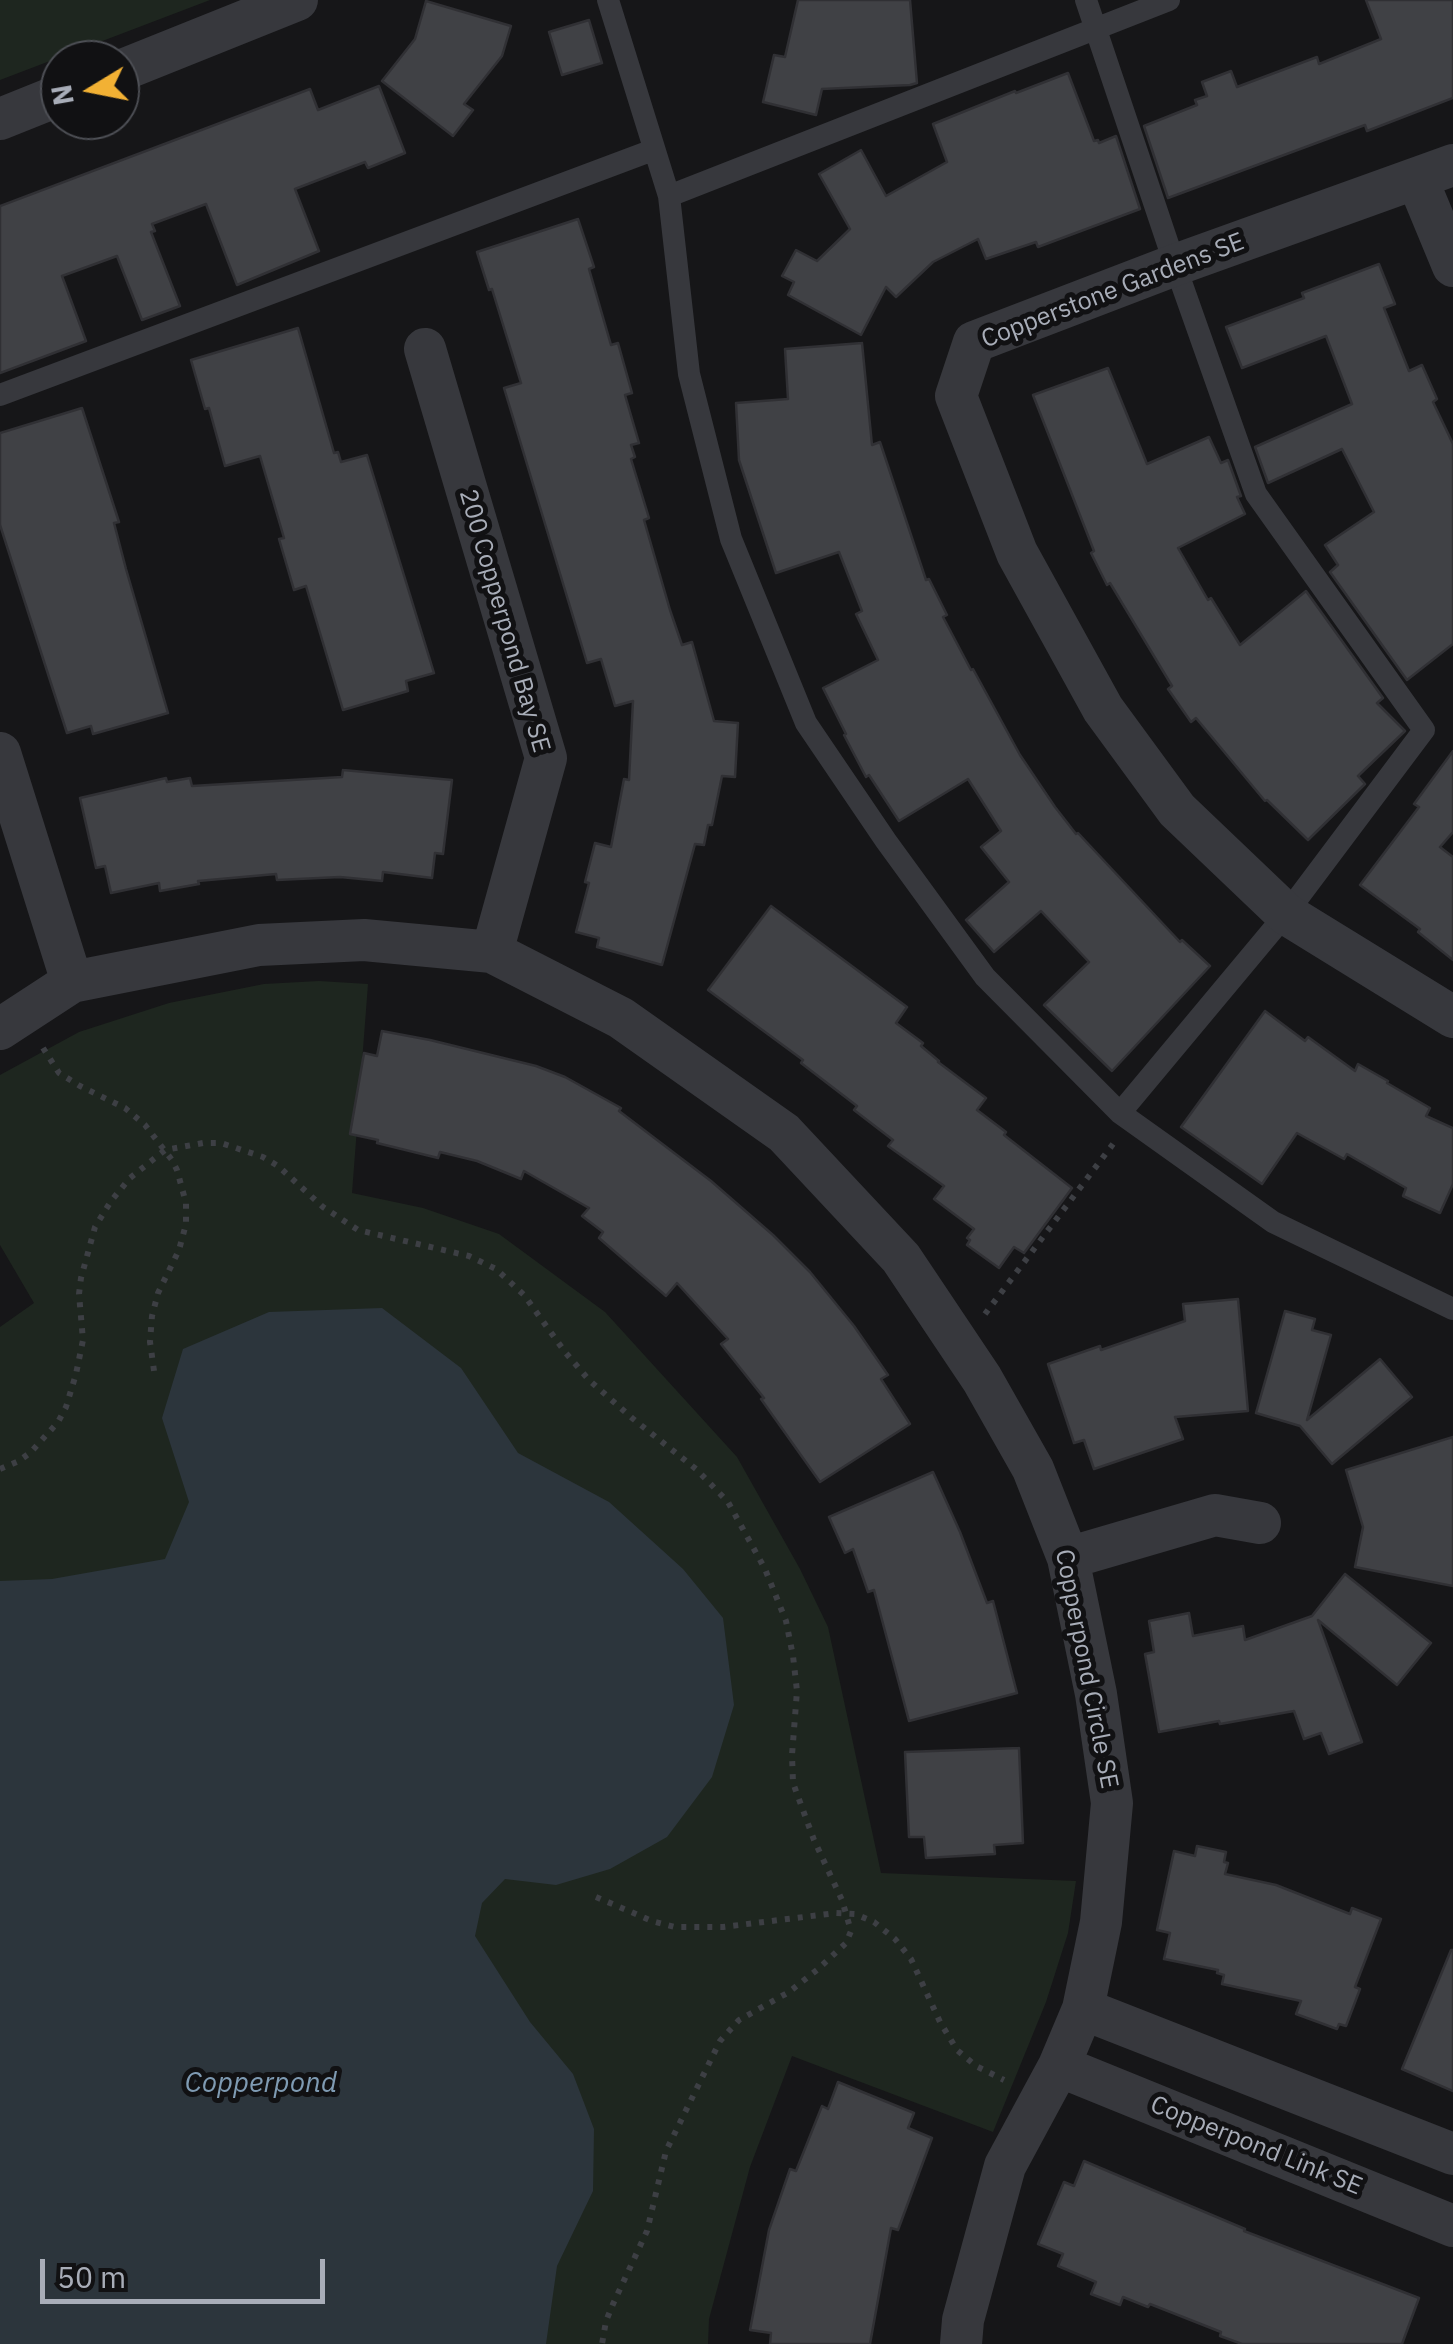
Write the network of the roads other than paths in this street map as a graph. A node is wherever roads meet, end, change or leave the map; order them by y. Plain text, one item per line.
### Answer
1 (297, 0) edge
2 (608, 0) edge
3 (1086, 0) edge
4 (1170, 0) edge
5 (1097, 28) junction
6 (140, 63) edge
7 (40, 103) edge
8 (0, 119) edge
9 (654, 150) junction
10 (1435, 172) edge
11 (670, 196) junction
12 (1175, 264) junction
13 (1453, 266) edge
14 (425, 350) dead end
15 (0, 395) edge
16 (0, 753) edge
17 (1286, 914) junction
18 (492, 952) junction
19 (72, 982) junction
20 (1453, 1018) edge
21 (0, 1029) edge
22 (1120, 1112) junction
23 (1453, 1309) edge
24 (1260, 1522) dead end
25 (1068, 1558) junction
26 (1083, 2009) junction
27 (1058, 2066) junction
28 (1453, 2154) edge
29 (1453, 2226) edge
30 (961, 2344) edge

1 - 6 street
2 - 9 lane
3 - 5 lane
4 - 5 lane
5 - 11 lane
5 - 12 lane
7 - 8 street
9 - 11 lane
9 - 15 lane
10 - 12 street, Copperstone Gardens SE
10 - 13 street
11 - 22 lane
12 - 17 lane
12 - 17 street, Copperstone Gardens SE
14 - 18 street, 200 Copperpond Bay SE
16 - 19 street
17 - 20 street, Copperstone Gardens SE
17 - 22 lane
18 - 19 street, Copperpond Circle SE
18 - 25 street, Copperpond Circle SE
19 - 21 street, Copperpond Circle SE
22 - 23 lane
24 - 25 street
25 - 26 street, Copperpond Circle SE
26 - 27 street, Copperpond Circle SE
26 - 28 street
27 - 29 street, Copperpond Link SE
27 - 30 street, Copperpond Circle SE

